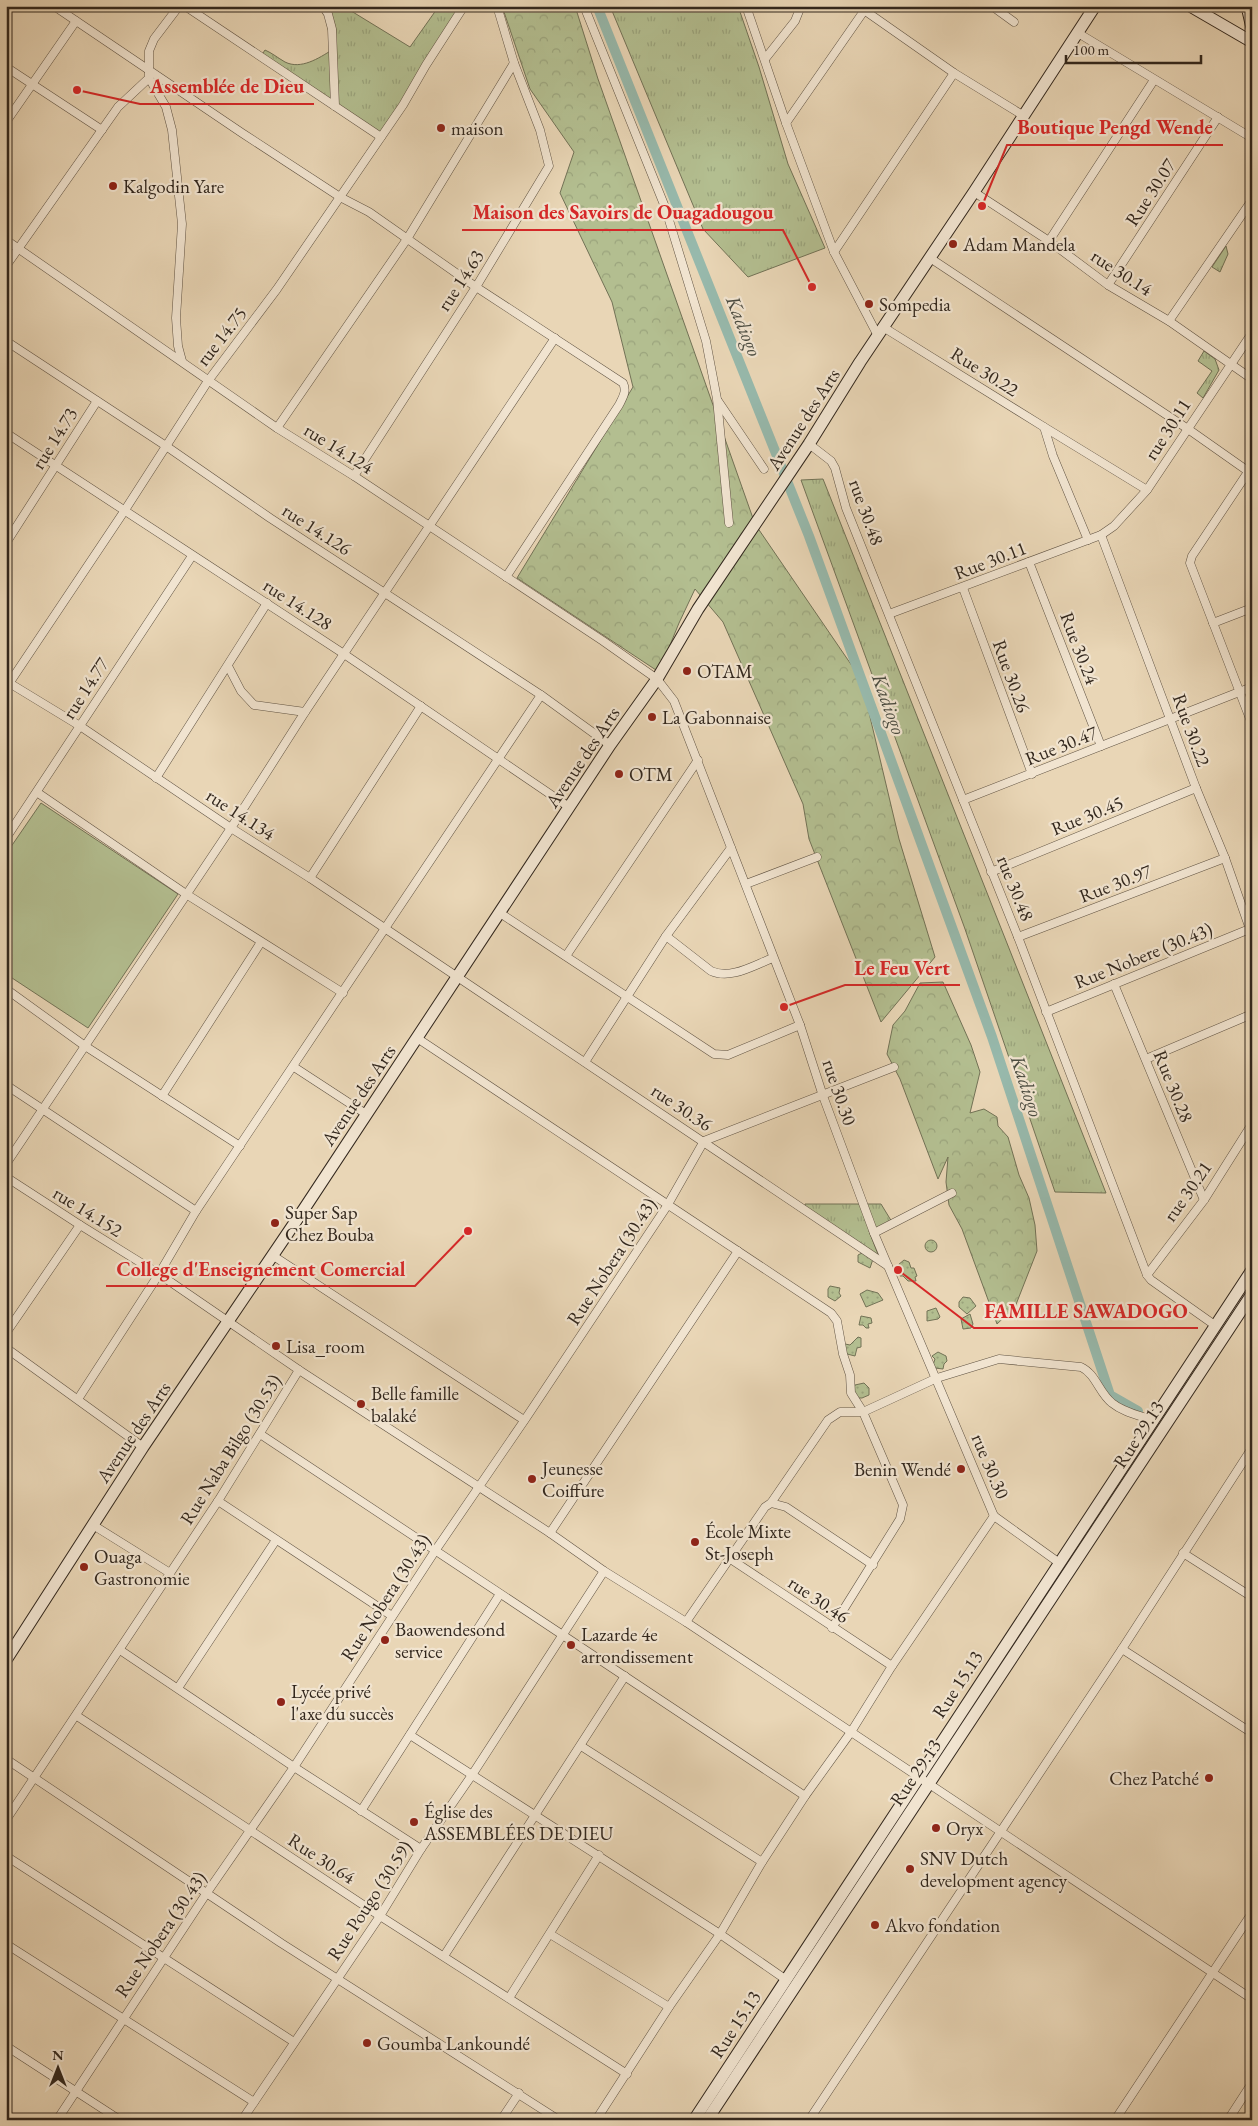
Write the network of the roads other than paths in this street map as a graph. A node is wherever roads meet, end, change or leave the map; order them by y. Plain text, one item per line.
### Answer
1 (54, 6) edge
2 (179, 6) edge
3 (185, 6) edge
4 (323, 6) edge
5 (464, 6) edge
6 (497, 6) edge
7 (584, 6) edge
8 (746, 6) edge
9 (801, 6) edge
10 (992, 6) edge
11 (1096, 6) edge
12 (1190, 6) edge
13 (1247, 6) edge
14 (866, 8) edge
15 (76, 21) junction
16 (1014, 22) dead end
17 (1252, 28) edge
18 (1078, 33) junction
19 (1252, 42) edge
20 (765, 59) junction
21 (514, 63) junction
22 (6, 67) edge
23 (954, 73) junction
24 (150, 74) junction
25 (1154, 80) junction
26 (32, 85) junction
27 (335, 106) junction
28 (1024, 116) junction
29 (1218, 117) junction
30 (6, 122) edge
31 (786, 124) junction
32 (102, 130) junction
33 (380, 137) junction
34 (1252, 138) edge
35 (974, 192) junction
36 (340, 197) junction
37 (1252, 200) edge
38 (406, 238) junction
39 (6, 240) edge
40 (1049, 241) junction
41 (20, 248) junction
42 (834, 252) junction
43 (930, 258) junction
44 (6, 266) edge
45 (1108, 285) junction
46 (476, 287) junction
47 (1169, 321) junction
48 (880, 331) junction
49 (1252, 334) edge
50 (555, 338) junction
51 (6, 341) edge
52 (182, 362) junction
53 (1230, 364) junction
54 (1252, 379) edge
55 (208, 381) junction
56 (717, 399) junction
57 (97, 401) junction
58 (1044, 427) junction
59 (277, 428) junction
60 (1188, 429) junction
61 (6, 433) edge
62 (809, 444) junction
63 (166, 446) junction
64 (57, 466) junction
65 (764, 469) dead end
66 (1250, 473) edge
67 (354, 476) junction
68 (1146, 490) junction
69 (125, 510) junction
70 (728, 523) dead end
71 (431, 526) junction
72 (1101, 535) junction
73 (1088, 540) junction
74 (6, 543) edge
75 (192, 556) junction
76 (1030, 562) junction
77 (506, 577) junction
78 (963, 588) junction
79 (385, 592) junction
80 (267, 603) junction
81 (1252, 608) edge
82 (890, 614) junction
83 (1213, 623) junction
84 (344, 654) junction
85 (228, 666) junction
86 (656, 679) junction
87 (7, 684) edge
88 (1252, 687) edge
89 (1240, 692) junction
90 (541, 695) junction
91 (421, 706) junction
92 (305, 712) junction
93 (1170, 718) junction
94 (1252, 724) edge
95 (80, 726) junction
96 (610, 745) junction
97 (1101, 746) junction
98 (497, 758) junction
99 (698, 760) junction
100 (1032, 774) junction
101 (156, 778) junction
102 (1196, 788) junction
103 (38, 793) junction
104 (964, 800) junction
105 (569, 807) junction
106 (231, 828) junction
107 (6, 838) edge
108 (731, 848) junction
109 (817, 857) dead end
110 (1225, 858) junction
111 (991, 872) junction
112 (310, 878) junction
113 (746, 884) junction
114 (186, 894) junction
115 (500, 913) junction
116 (386, 929) junction
117 (1251, 930) edge
118 (666, 936) junction
119 (1018, 937) junction
120 (261, 942) junction
121 (566, 956) junction
122 (773, 958) junction
123 (456, 978) junction
124 (1114, 984) junction
125 (6, 989) edge
126 (342, 993) junction
127 (628, 998) junction
128 (1046, 1012) junction
129 (1252, 1014) edge
130 (800, 1025) junction
131 (417, 1038) junction
132 (86, 1046) junction
133 (1146, 1060) junction
134 (586, 1062) junction
135 (294, 1067) junction
136 (894, 1067) dead end
137 (6, 1085) edge
138 (162, 1096) junction
139 (823, 1096) junction
140 (44, 1109) junction
141 (366, 1114) junction
142 (1252, 1124) edge
143 (704, 1141) junction
144 (240, 1146) junction
145 (6, 1164) edge
146 (6, 1176) edge
147 (952, 1193) dead end
148 (1204, 1200) junction
149 (667, 1206) junction
150 (196, 1211) junction
151 (80, 1225) junction
152 (874, 1233) junction
153 (738, 1251) junction
154 (272, 1255) junction
155 (888, 1266) junction
156 (1252, 1270) edge
157 (159, 1274) junction
158 (1146, 1275) junction
159 (1252, 1294) edge
160 (228, 1321) junction
161 (1216, 1326) junction
162 (6, 1333) edge
163 (6, 1348) edge
164 (299, 1370) junction
165 (937, 1378) junction
166 (78, 1399) junction
167 (863, 1412) junction
168 (524, 1420) junction
169 (1152, 1420) junction
170 (260, 1434) junction
171 (143, 1448) junction
172 (1252, 1448) edge
173 (1249, 1458) edge
174 (477, 1488) junction
175 (218, 1501) junction
176 (771, 1503) junction
177 (994, 1516) junction
178 (93, 1525) junction
179 (550, 1533) junction
180 (276, 1540) junction
181 (435, 1551) junction
182 (1183, 1553) junction
183 (729, 1558) junction
184 (1058, 1562) junction
185 (873, 1565) junction
186 (604, 1571) junction
187 (170, 1573) junction
188 (500, 1594) junction
189 (1252, 1597) edge
190 (392, 1616) junction
191 (686, 1622) junction
192 (832, 1628) junction
193 (563, 1634) junction
194 (1122, 1649) junction
195 (120, 1650) junction
196 (6, 1660) edge
197 (892, 1666) junction
198 (625, 1676) junction
199 (178, 1688) junction
200 (77, 1716) junction
201 (851, 1732) junction
202 (1252, 1733) edge
203 (410, 1735) junction
204 (581, 1746) junction
205 (6, 1759) edge
206 (294, 1767) junction
207 (472, 1776) junction
208 (917, 1777) junction
209 (35, 1779) junction
210 (928, 1784) junction
211 (805, 1796) junction
212 (362, 1811) junction
213 (536, 1815) junction
214 (6, 1820) edge
215 (250, 1830) junction
216 (1001, 1832) junction
217 (421, 1849) junction
218 (6, 1856) edge
219 (598, 1856) junction
220 (762, 1862) junction
221 (206, 1894) junction
222 (1252, 1913) edge
223 (380, 1916) junction
224 (550, 1934) junction
225 (720, 1934) junction
226 (6, 1944) edge
227 (444, 1956) junction
228 (163, 1958) junction
229 (1211, 1973) junction
230 (337, 1979) junction
231 (785, 1980) junction
232 (509, 1998) junction
233 (1252, 1999) edge
234 (669, 2007) junction
235 (124, 2019) junction
236 (294, 2042) junction
237 (6, 2046) edge
238 (627, 2074) junction
239 (1252, 2083) edge
240 (77, 2090) junction
241 (519, 2093) junction
242 (254, 2102) junction
243 (57, 2120) edge
244 (120, 2120) edge
245 (242, 2120) edge
246 (501, 2120) edge
247 (559, 2120) edge
248 (596, 2120) edge
249 (694, 2120) edge
250 (707, 2120) edge
251 (810, 2120) edge
252 (1115, 2120) edge
253 (1228, 2120) edge

1 - 15 street
2 - 24 street
3 - 27 street
4 - 27 street
5 - 33 street, rue 14.75
6 - 21 street, rue 14.63
7 - 56 street
8 - 20 street
9 - 20 street
10 - 16 street
11 - 18 street, Avenue des Arts
12 - 19 street
13 - 17 street
14 - 23 street
14 - 31 street
15 - 24 street
15 - 26 street
18 - 25 street
18 - 28 street, Avenue des Arts
20 - 31 street
21 - 38 street
21 - 46 street, rue 14.63
22 - 26 street
23 - 28 street
23 - 42 street
24 - 32 street
24 - 36 street
24 - 52 street
25 - 29 street
25 - 40 street
26 - 30 street
26 - 32 street
27 - 33 street
28 - 35 street, Avenue des Arts
29 - 34 street
29 - 45 street, Rue 30.07
31 - 42 street
32 - 41 street
33 - 36 street, rue 14.75
35 - 40 street, rue 30.14
35 - 43 street, Avenue des Arts
36 - 38 street
36 - 55 street, rue 14.75
37 - 47 street
38 - 46 street
38 - 59 street
39 - 41 street, rue 14.124
40 - 45 street, rue 30.14
41 - 44 street
41 - 52 street, rue 14.124
42 - 48 street
43 - 48 street, Avenue des Arts
43 - 60 street
45 - 47 street, rue 30.14
46 - 50 street
46 - 67 street, rue 14.63
47 - 53 street, rue 30.14
48 - 58 street, Rue 30.22
48 - 62 street, Avenue des Arts
49 - 53 street, rue 30.11
50 - 71 street
50 - 77 street
51 - 57 street, rue 14.126
52 - 55 street, rue 14.124
53 - 54 street, rue 30.14
53 - 60 street, rue 30.11
55 - 59 street, rue 14.124
55 - 63 street, rue 14.75
56 - 65 street
56 - 70 street
57 - 63 street, rue 14.126
57 - 64 street, rue 14.73
58 - 68 street, Rue 30.22
58 - 73 street
59 - 67 street, rue 14.124
60 - 66 street
60 - 68 street, rue 30.11
61 - 64 street, rue 14.128
62 - 82 street, rue 30.48
62 - 86 street, Avenue des Arts
63 - 69 street, rue 14.75
63 - 79 street, rue 14.126
64 - 69 street, rue 14.128
64 - 74 street, rue 14.73
66 - 83 street
67 - 71 street, rue 14.124
68 - 72 street, rue 30.11
69 - 75 street, rue 14.128
69 - 87 street, rue 14.75
71 - 77 street, rue 14.124
71 - 79 street
72 - 73 street, Rue 30.11
72 - 93 street, Rue 30.22
73 - 76 street, Rue 30.11
75 - 80 street, rue 14.128
75 - 95 street, rue 14.77
76 - 78 street, Rue 30.11
76 - 97 street, Rue 30.24
77 - 86 street, rue 14.124
78 - 82 street, Rue 30.11
78 - 100 street, Rue 30.26
79 - 84 street
79 - 90 street, rue 14.126
80 - 84 street, rue 14.128
80 - 85 street
81 - 83 street
82 - 104 street, rue 30.48
83 - 89 street
84 - 91 street, rue 14.128
84 - 92 street
85 - 92 street
85 - 101 street
86 - 96 street, Avenue des Arts
86 - 99 street, rue 30.30
87 - 95 street, rue 14.134
88 - 89 street, Rue 30.47
89 - 93 street, Rue 30.47
89 - 94 street
90 - 96 street, rue 14.126
90 - 98 street
91 - 98 street, rue 14.128
91 - 112 street
92 - 106 street
93 - 97 street, Rue 30.47
93 - 102 street, Rue 30.22
95 - 101 street, rue 14.134
95 - 103 street, rue 14.77
96 - 105 street, Avenue des Arts
97 - 100 street, Rue 30.47
98 - 105 street, rue 14.128
98 - 116 street
99 - 108 street, rue 30.30
99 - 121 street
100 - 104 street, Rue 30.47
101 - 106 street, rue 14.134
102 - 110 street, Rue 30.22
102 - 111 street, Rue 30.45
103 - 107 street, rue 14.77
103 - 114 street
104 - 111 street, rue 30.48
105 - 115 street, Avenue des Arts
106 - 112 street, rue 14.134
106 - 114 street
108 - 113 street, rue 30.30
108 - 118 street
109 - 113 street
110 - 117 street, Rue 30.22
110 - 119 street, Rue 30.97
111 - 119 street, rue 30.48
112 - 116 street, rue 14.134
113 - 122 street, rue 30.30
114 - 120 street
114 - 132 street
115 - 121 street
115 - 123 street, Avenue des Arts
116 - 123 street, rue 14.134
116 - 126 street
117 - 124 street, Rue Nobere (30.43)
118 - 122 street
118 - 127 street
119 - 128 street, rue 30.48
120 - 126 street
120 - 138 street
121 - 127 street
122 - 130 street, rue 30.30
123 - 131 street, Avenue des Arts
123 - 134 street, rue 30.36
124 - 128 street, Rue Nobere (30.43)
124 - 133 street, Rue 30.28
125 - 132 street
126 - 135 street
127 - 130 street
127 - 134 street
128 - 158 street, rue 30.48
129 - 133 street
130 - 139 street, rue 30.30
131 - 141 street, Avenue des Arts
131 - 149 street
132 - 138 street
132 - 140 street
133 - 148 street, Rue 30.28
134 - 143 street, rue 30.36
135 - 141 street
135 - 144 street
136 - 139 street
137 - 140 street
138 - 144 street
139 - 143 street
139 - 152 street, rue 30.30
140 - 145 street
140 - 150 street
141 - 154 street, Avenue des Arts
142 - 148 street, rue 30.21
143 - 149 street, Rue Nobera (30.43)
143 - 155 street, rue 30.36
144 - 150 street
146 - 151 street, rue 14.152
147 - 152 street
148 - 158 street, rue 30.21
149 - 153 street
149 - 168 street, Rue Nobera (30.43)
150 - 157 street
151 - 157 street, rue 14.152
151 - 162 street
152 - 155 street, rue 30.30
153 - 167 street
153 - 179 street
154 - 160 street, Avenue des Arts
154 - 168 street
155 - 165 street, rue 30.30
156 - 161 street, Rue 15.13
157 - 160 street, rue 14.152
157 - 166 street
158 - 161 street
159 - 210 street, Rue 29.13
160 - 164 street, rue 14.152
160 - 171 street, Avenue des Arts
161 - 169 street, Rue 15.13
163 - 166 street
164 - 170 street, Rue Naba Bilgo (30.53)
164 - 174 street, rue 14.152
165 - 167 street
165 - 169 street
165 - 177 street, rue 30.30
166 - 171 street
167 - 176 street
167 - 185 street
168 - 174 street, Rue Nobera (30.43)
169 - 184 street, Rue 15.13
170 - 175 street, Rue Naba Bilgo (30.53)
170 - 181 street
171 - 178 street, Avenue des Arts
172 - 173 street
173 - 182 street
174 - 179 street, rue 14.152
174 - 181 street, Rue Nobera (30.43)
175 - 180 street
175 - 187 street, Rue Naba Bilgo (30.53)
176 - 183 street
176 - 185 street
177 - 184 street
177 - 197 street
178 - 187 street
178 - 196 street, Avenue des Arts
179 - 186 street, rue 14.152
180 - 190 street
180 - 199 street
181 - 188 street
181 - 190 street, Rue Nobera (30.43)
182 - 189 street
182 - 194 street
183 - 191 street
183 - 192 street, rue 30.46
184 - 208 street, Rue 15.13
185 - 192 street
186 - 191 street, rue 14.152
186 - 193 street, Rue Pougo (30.59)
187 - 195 street, Rue Naba Bilgo (30.53)
188 - 193 street
188 - 203 street
190 - 206 street, Rue Nobera (30.43)
191 - 201 street, rue 14.152
192 - 197 street, rue 30.46
193 - 198 street
193 - 207 street, Rue Pougo (30.59)
194 - 202 street
194 - 216 street
195 - 199 street
195 - 200 street, Rue Naba Bilgo (30.53)
197 - 201 street
198 - 204 street
198 - 211 street
199 - 206 street
200 - 209 street, Rue Naba Bilgo (30.53)
200 - 215 street, Rue 30.64
201 - 208 street, rue 14.152
201 - 211 street
203 - 207 street
203 - 212 street
204 - 213 street
204 - 220 street
205 - 209 street
206 - 212 street
206 - 215 street, Rue Nobera (30.43)
207 - 213 street
207 - 217 street, Rue Pougo (30.59)
208 - 210 street, rue 14.152
208 - 231 street, Rue 15.13
209 - 214 street, Rue Naba Bilgo (30.53)
209 - 221 street
210 - 216 street, rue 14.152
210 - 250 street, Rue 29.13
211 - 220 street
212 - 217 street
213 - 219 street
213 - 227 street
215 - 221 street, Rue Nobera (30.43)
215 - 223 street, Rue 30.64
216 - 229 street, rue 14.152
216 - 251 street
217 - 223 street, Rue Pougo (30.59)
218 - 228 street
219 - 224 street
219 - 225 street
220 - 225 street
221 - 228 street, Rue Nobera (30.43)
221 - 230 street
222 - 229 street
223 - 227 street, Rue 30.64
223 - 230 street, Rue Pougo (30.59)
224 - 232 street
224 - 234 street
225 - 231 street
225 - 234 street
226 - 235 street
227 - 232 street, Rue 30.64
228 - 235 street, Rue Nobera (30.43)
228 - 236 street
229 - 233 street, rue 14.152
229 - 252 street
230 - 236 street, Rue Pougo (30.59)
230 - 241 street
231 - 249 street, Rue 15.13
232 - 238 street, Rue 30.64
234 - 238 street
235 - 240 street, Rue Nobera (30.43)
235 - 242 street
236 - 242 street, Rue Pougo (30.59)
237 - 240 street
238 - 248 street
239 - 253 street
240 - 243 street, Rue Nobera (30.43)
240 - 244 street
241 - 246 street
241 - 247 street
242 - 245 street, Rue Pougo (30.59)

